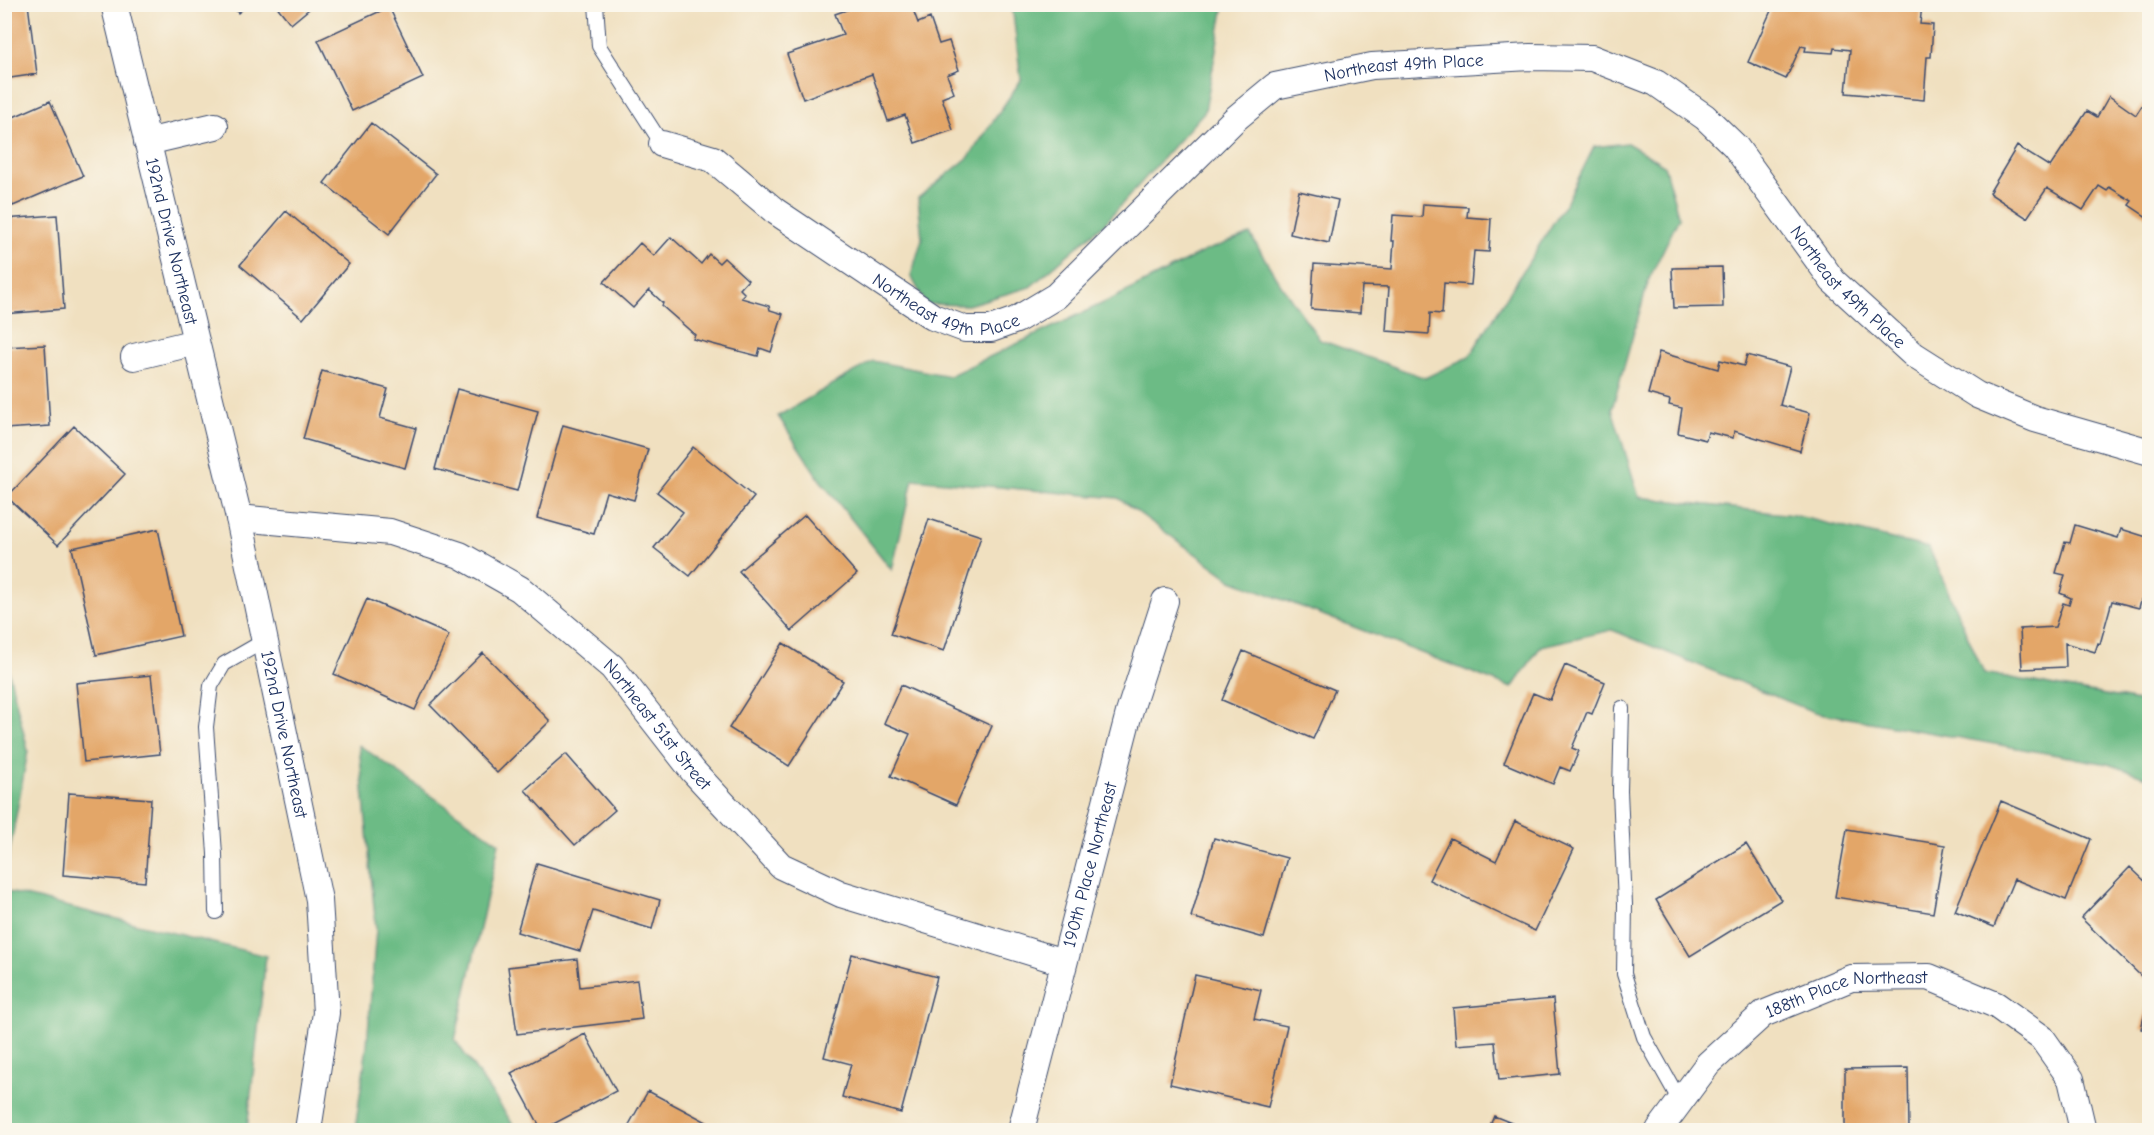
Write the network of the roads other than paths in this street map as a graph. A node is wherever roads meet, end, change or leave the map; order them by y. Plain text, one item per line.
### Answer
1 (114, 4) edge
2 (596, 4) edge
3 (215, 126) dead end
4 (147, 142) junction
5 (662, 144) joint
6 (196, 342) junction
7 (134, 357) dead end
8 (2150, 453) edge
9 (239, 518) junction
10 (1165, 601) dead end
11 (264, 641) junction
12 (1622, 708) dead end
13 (216, 912) dead end
14 (1064, 963) junction
15 (1680, 1101) junction
16 (308, 1131) edge
17 (1021, 1131) edge
18 (1659, 1131) edge
19 (2083, 1131) edge

1 - 4 street, 192nd Drive Northeast
2 - 5 lane
3 - 4 street, 192nd Drive Northeast
4 - 6 street, 192nd Drive Northeast
5 - 8 street, Northeast 49th Place
6 - 7 street, 192nd Drive Northeast
6 - 9 street, 192nd Drive Northeast
9 - 11 street, 192nd Drive Northeast
9 - 14 street, Northeast 51st Street
10 - 14 street, 190th Place Northeast
11 - 13 lane
11 - 16 street, 192nd Drive Northeast
12 - 15 lane
14 - 17 street, 190th Place Northeast
15 - 18 street, 188th Place Northeast
15 - 19 street, 188th Place Northeast

